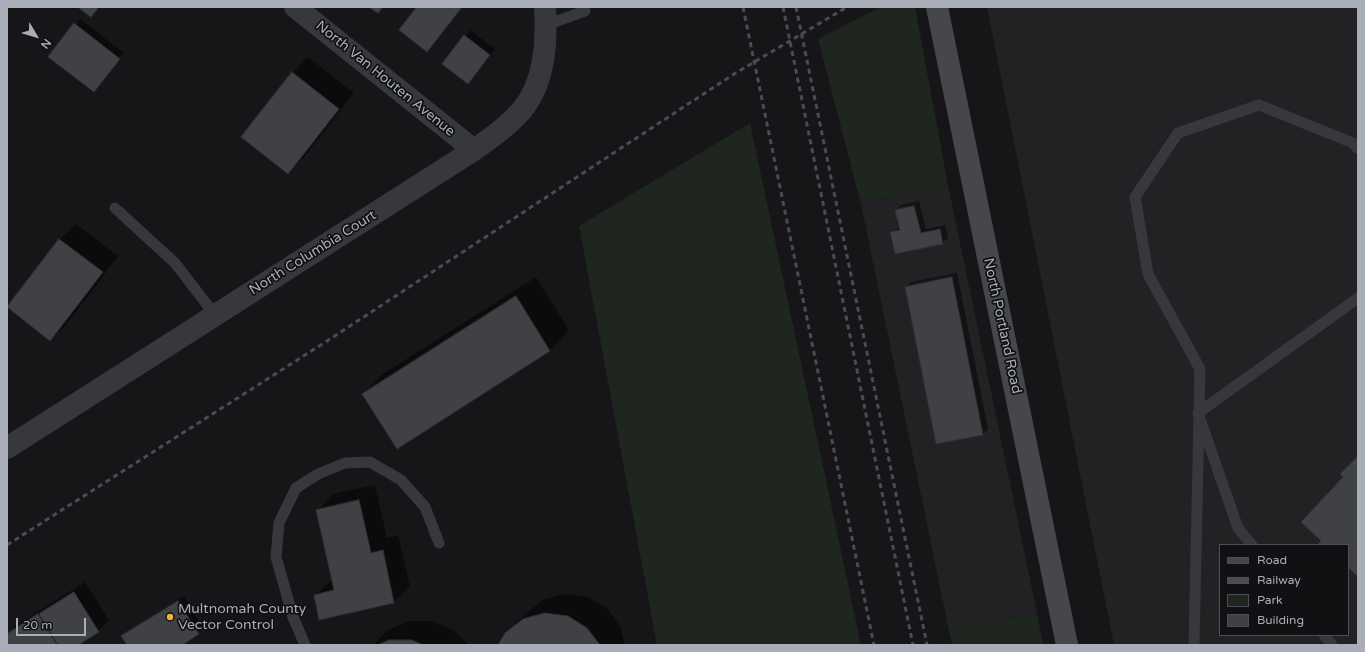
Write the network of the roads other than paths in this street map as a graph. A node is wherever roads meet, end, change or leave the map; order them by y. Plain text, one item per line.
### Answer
1 (295, 7) edge
2 (937, 7) edge
3 (585, 11) dead end
4 (546, 16) edge
5 (1358, 149) edge
6 (474, 150) junction
7 (114, 208) dead end
8 (1358, 298) edge
9 (215, 315) junction
10 (1198, 413) junction
11 (7, 448) edge
12 (439, 543) dead end
13 (1251, 544) edge
14 (1325, 636) edge
15 (305, 645) edge
16 (1067, 645) edge
17 (1194, 645) edge
18 (1332, 645) edge

1 - 6 street, North Van Houten Avenue
2 - 16 main road, North Portland Road
3 - 4 lane
4 - 6 street, North Columbia Court
5 - 10 lane
6 - 9 street, North Columbia Court
7 - 9 lane
8 - 10 lane
9 - 11 street, North Columbia Court
10 - 13 lane
10 - 17 lane
12 - 15 lane
14 - 18 lane

